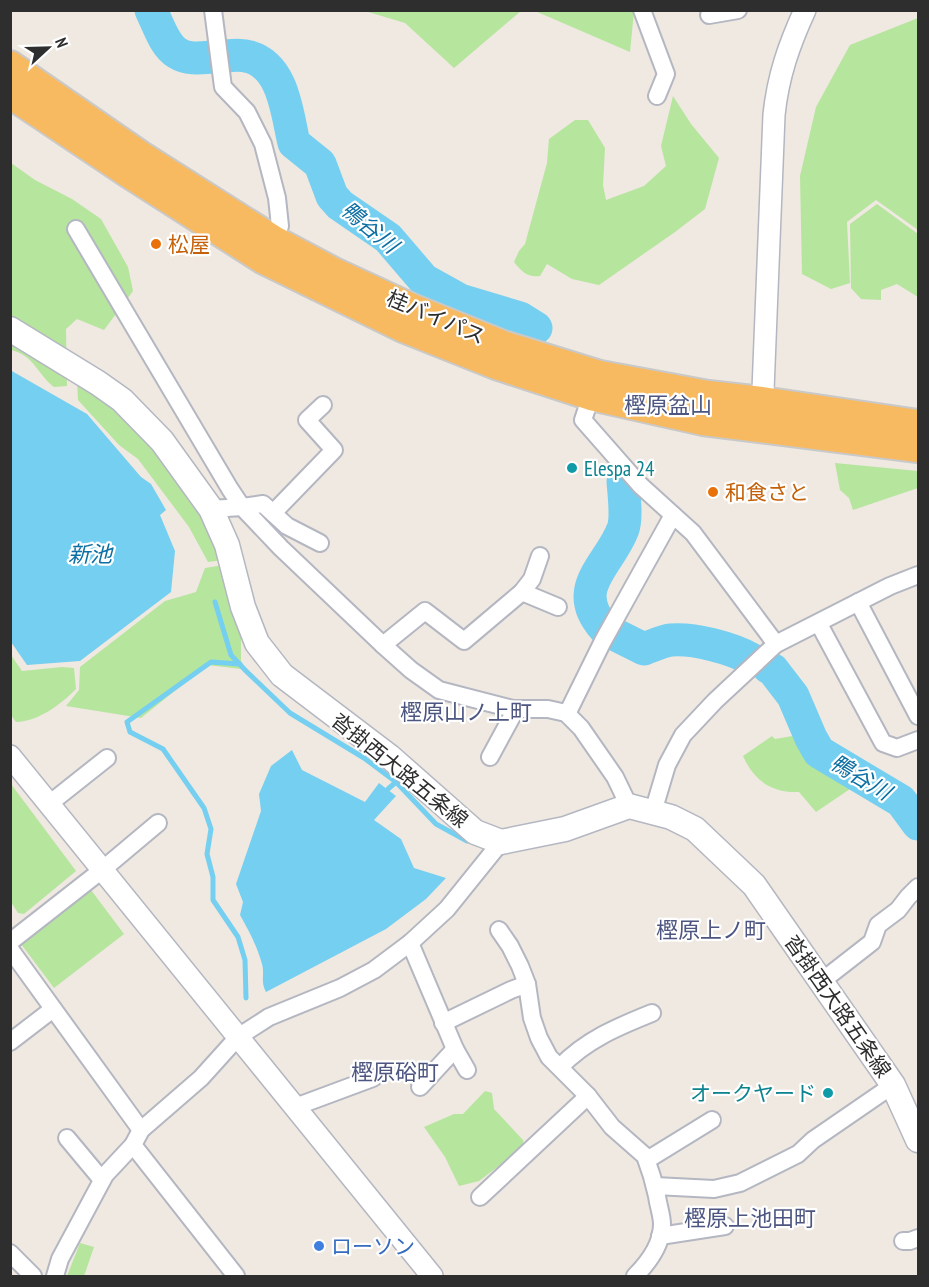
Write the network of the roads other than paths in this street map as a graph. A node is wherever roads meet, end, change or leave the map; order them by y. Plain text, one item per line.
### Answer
1 (213, 10) edge
2 (642, 10) edge
3 (738, 10) edge
4 (805, 10) edge
5 (709, 15) dead end
6 (10, 65) edge
7 (10, 94) edge
8 (657, 96) dead end
9 (76, 229) dead end
10 (269, 250) junction
11 (10, 329) edge
12 (591, 396) junction
13 (762, 401) junction
14 (323, 405) dead end
15 (918, 424) edge
16 (762, 429) junction
17 (918, 448) edge
18 (243, 507) junction
19 (211, 509) junction
20 (273, 513) junction
21 (673, 515) junction
22 (320, 543) dead end
23 (540, 556) dead end
24 (918, 575) edge
25 (522, 592) junction
26 (858, 602) junction
27 (558, 607) dead end
28 (819, 624) junction
29 (776, 644) junction
30 (382, 645) junction
31 (516, 709) junction
32 (567, 714) junction
33 (918, 716) edge
34 (918, 740) edge
35 (10, 756) edge
36 (107, 758) dead end
37 (489, 758) dead end
38 (49, 804) junction
39 (629, 806) junction
40 (653, 812) junction
41 (158, 823) dead end
42 (501, 842) junction
43 (102, 870) junction
44 (918, 887) edge
45 (499, 930) dead end
46 (10, 942) edge
47 (410, 943) junction
48 (10, 949) edge
49 (822, 981) junction
50 (526, 984) junction
51 (53, 1009) junction
52 (652, 1013) dead end
53 (443, 1023) junction
54 (238, 1037) junction
55 (10, 1042) edge
56 (455, 1049) junction
57 (560, 1067) junction
58 (467, 1070) dead end
59 (373, 1078) dead end
60 (893, 1085) junction
61 (420, 1087) dead end
62 (588, 1096) junction
63 (295, 1107) junction
64 (712, 1120) dead end
65 (137, 1137) junction
66 (67, 1138) dead end
67 (918, 1140) edge
68 (647, 1160) junction
69 (102, 1179) junction
70 (655, 1185) junction
71 (480, 1197) dead end
72 (725, 1226) dead end
73 (660, 1236) junction
74 (10, 1253) edge
75 (33, 1276) edge
76 (55, 1276) edge
77 (236, 1276) edge
78 (432, 1276) edge
79 (636, 1276) edge

1 - 10 street
2 - 8 street
3 - 5 street
4 - 13 street
6 - 10 highway, 桂バイパス
7 - 10 highway, 桂バイパス
9 - 18 street
10 - 12 highway, 桂バイパス
10 - 13 highway, 桂バイパス
11 - 19 main road, 沓掛西大路五条線
12 - 16 highway, 桂バイパス
12 - 21 street
13 - 15 highway, 桂バイパス
13 - 16 street
14 - 20 street
16 - 17 highway, 桂バイパス
18 - 19 street
18 - 20 street
18 - 30 street
19 - 42 main road, 沓掛西大路五条線
20 - 22 street
21 - 29 street
21 - 32 street
23 - 25 street
24 - 26 street
25 - 27 street
25 - 30 street
26 - 28 street
26 - 33 street
28 - 29 street
28 - 34 street
29 - 40 street
30 - 31 street
31 - 32 street
31 - 37 street
32 - 39 street
35 - 38 street
36 - 38 street
38 - 43 street
39 - 40 main road, 沓掛西大路五条線
39 - 42 main road
40 - 49 main road, 沓掛西大路五条線
41 - 43 street
42 - 47 street
43 - 46 street
43 - 54 street
44 - 49 street
45 - 50 street
47 - 53 street
47 - 54 street
48 - 51 street
49 - 60 main road, 沓掛西大路五条線
50 - 53 street
50 - 57 street
51 - 55 street
51 - 65 street
52 - 57 street
53 - 56 street
54 - 63 street
54 - 65 street
56 - 58 street
56 - 61 street
57 - 62 street
59 - 63 street
60 - 67 main road, 沓掛西大路五条線
60 - 70 street
62 - 68 street
62 - 71 street
63 - 78 street
64 - 68 street
65 - 69 street
65 - 77 street
66 - 69 street
68 - 70 street
69 - 76 street
70 - 73 street
72 - 73 street
73 - 79 street
74 - 75 street

